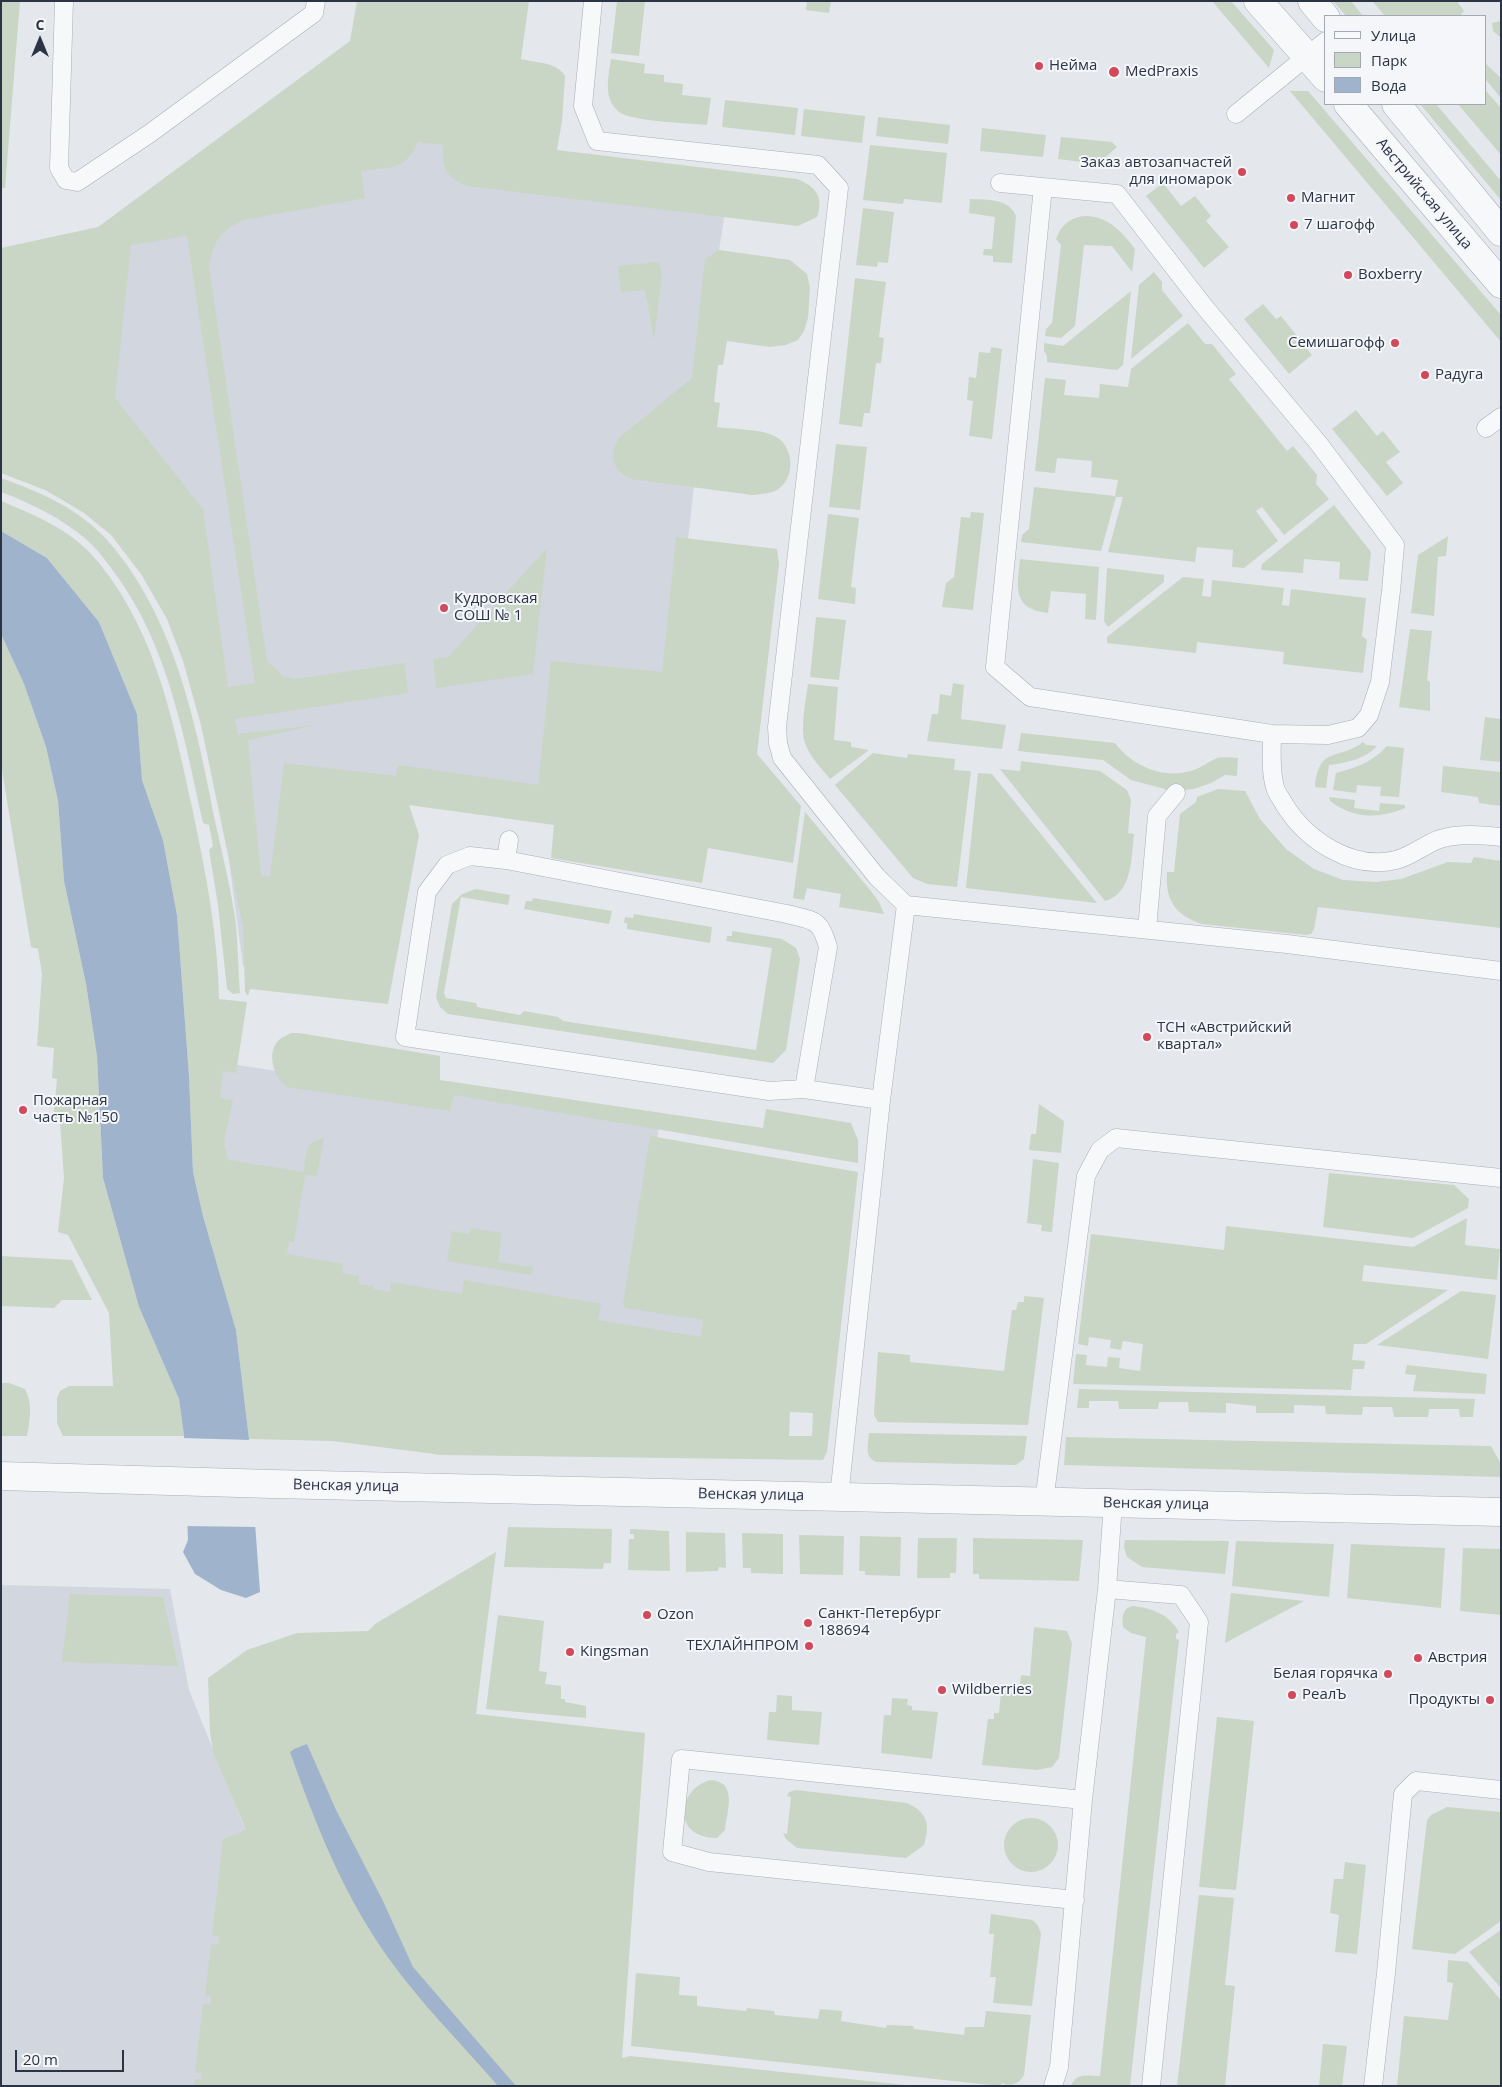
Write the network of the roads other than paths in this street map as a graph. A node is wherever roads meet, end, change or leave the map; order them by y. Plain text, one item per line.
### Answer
1 (64, 1) edge
2 (316, 1) edge
3 (593, 1) edge
4 (1259, 1) edge
5 (1312, 1) edge
6 (1324, 16) edge
7 (1316, 48) edge
8 (1324, 72) edge
9 (1349, 105) edge
10 (1397, 105) edge
11 (1236, 114) dead end
12 (1000, 183) dead end
13 (1043, 187) junction
14 (1501, 232) edge
15 (1501, 284) edge
16 (1501, 417) edge
17 (1486, 428) dead end
18 (1272, 734) junction
19 (1176, 793) dead end
20 (1501, 837) edge
21 (508, 840) dead end
22 (506, 860) junction
23 (906, 904) junction
24 (1147, 929) junction
25 (1501, 971) edge
26 (804, 1089) junction
27 (880, 1100) junction
28 (1501, 1178) edge
29 (1, 1476) edge
30 (838, 1497) junction
31 (1044, 1502) junction
32 (1114, 1503) junction
33 (1501, 1512) edge
34 (1107, 1589) junction
35 (1501, 1790) edge
36 (1083, 1800) junction
37 (1075, 1900) junction
38 (1053, 2086) edge
39 (1151, 2086) edge
40 (1373, 2086) edge

1 - 2 lane
3 - 23 lane
4 - 7 street
5 - 6 street
7 - 8 street
7 - 11 lane
9 - 15 street, Австрийская улица
10 - 14 street
12 - 13 lane
13 - 18 lane
13 - 18 lane
16 - 17 lane
18 - 20 lane
19 - 24 lane
21 - 22 lane
22 - 26 lane
22 - 26 lane
23 - 24 lane
23 - 27 lane
24 - 25 lane
26 - 27 lane
27 - 30 lane
28 - 31 lane
29 - 30 street, Венская улица
30 - 31 street, Венская улица
31 - 32 street, Венская улица
32 - 33 street, Венская улица
32 - 34 lane
34 - 36 lane
34 - 39 lane
35 - 40 lane
36 - 37 lane
36 - 37 lane
37 - 38 lane

